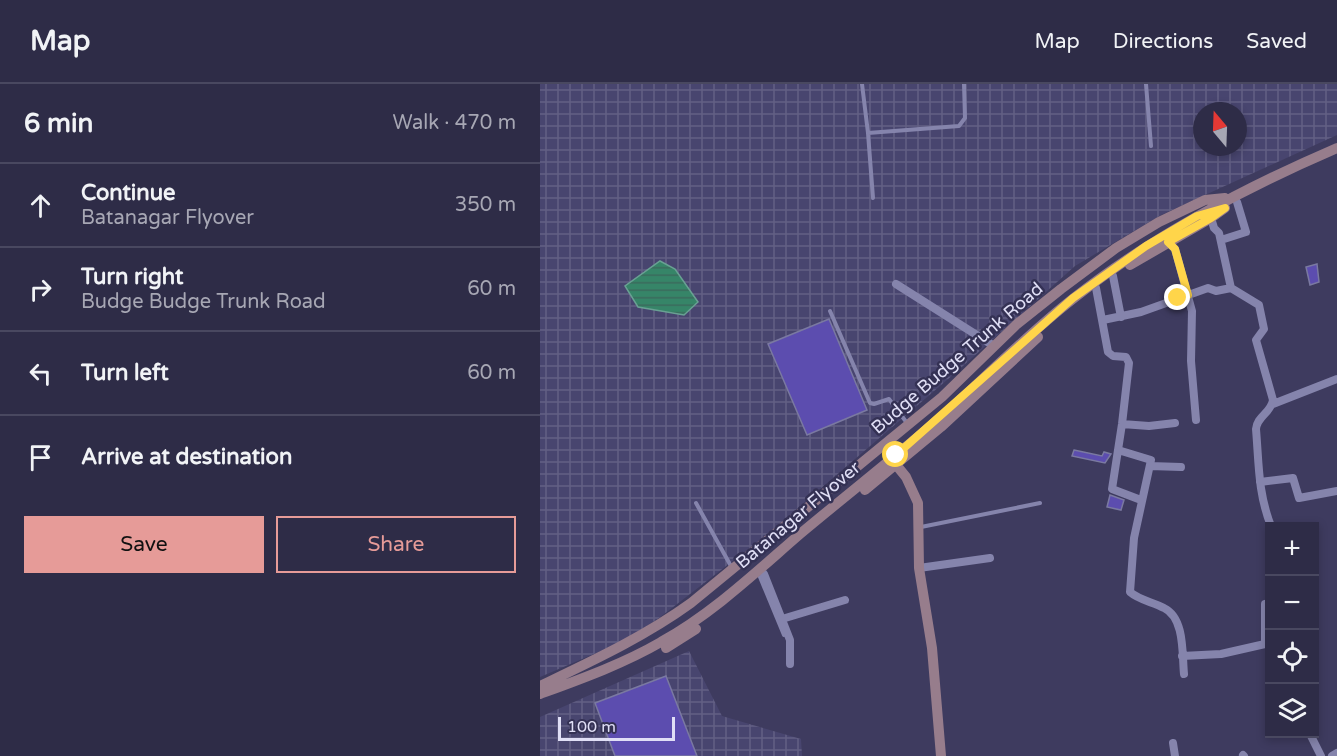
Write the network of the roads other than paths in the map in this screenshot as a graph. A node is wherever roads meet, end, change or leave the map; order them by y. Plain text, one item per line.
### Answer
1 (862, 84) edge
2 (964, 84) edge
3 (1146, 84) edge
4 (868, 133) junction
5 (1151, 146) dead end
6 (1337, 148) edge
7 (1337, 154) edge
8 (873, 198) dead end
9 (1230, 202) junction
10 (1211, 218) junction
11 (1221, 240) junction
12 (1168, 242) junction
13 (1113, 276) junction
14 (896, 284) dead end
15 (1095, 288) junction
16 (1231, 288) junction
17 (1188, 295) junction
18 (830, 311) dead end
19 (1121, 317) junction
20 (1103, 320) junction
21 (994, 346) junction
22 (1337, 380) edge
23 (1273, 404) junction
24 (1196, 420) dead end
25 (1175, 423) dead end
26 (908, 424) junction
27 (1122, 424) junction
28 (882, 447) junction
29 (1118, 450) junction
30 (896, 465) junction
31 (1150, 466) junction
32 (1181, 467) dead end
33 (1260, 482) junction
34 (1337, 490) edge
35 (1141, 500) junction
36 (696, 503) dead end
37 (1040, 503) dead end
38 (1269, 522) edge
39 (919, 527) junction
40 (990, 558) dead end
41 (919, 568) junction
42 (733, 570) junction
43 (762, 575) junction
44 (845, 600) dead end
45 (782, 619) junction
46 (1265, 630) edge
47 (784, 635) dead end
48 (1182, 656) junction
49 (790, 664) dead end
50 (1184, 674) dead end
51 (540, 686) edge
52 (540, 694) edge
53 (540, 701) edge
54 (1312, 738) edge
55 (1173, 743) dead end
56 (1337, 753) edge
57 (941, 756) edge
58 (1175, 756) edge
59 (1321, 756) edge
60 (1332, 756) edge

1 - 4 lane
2 - 4 lane
3 - 5 lane
4 - 8 lane
6 - 9 street
7 - 9 street
9 - 10 street, Budge Budge Trunk Road
9 - 11 street
9 - 21 street, Budge Budge Trunk Road
9 - 52 street, Batanagar Flyover
10 - 11 street
10 - 12 street, Budge Budge Trunk Road
11 - 16 street
12 - 13 street, Budge Budge Trunk Road
12 - 17 street
13 - 15 street, Budge Budge Trunk Road
13 - 19 street
14 - 21 street
15 - 20 street
15 - 30 street, Budge Budge Trunk Road
16 - 17 street
16 - 23 street
17 - 19 street
17 - 24 street
18 - 26 lane
19 - 20 street
20 - 27 street
21 - 26 street, Budge Budge Trunk Road
22 - 23 street
23 - 33 street
25 - 27 street
26 - 28 street, Budge Budge Trunk Road
27 - 29 street
28 - 30 street
28 - 42 street, Budge Budge Trunk Road
29 - 31 street
29 - 35 street
30 - 39 street
30 - 43 street, Budge Budge Trunk Road
31 - 32 street
31 - 35 street
33 - 34 street
33 - 38 street
35 - 48 street
36 - 42 lane
37 - 39 lane
39 - 41 street
40 - 41 street
41 - 57 street
42 - 51 street, Budge Budge Trunk Road
43 - 45 street
43 - 47 lane
43 - 53 street, Budge Budge Trunk Road
44 - 45 street
45 - 49 street
46 - 48 street
48 - 50 street
54 - 59 street
55 - 58 street
56 - 60 street

